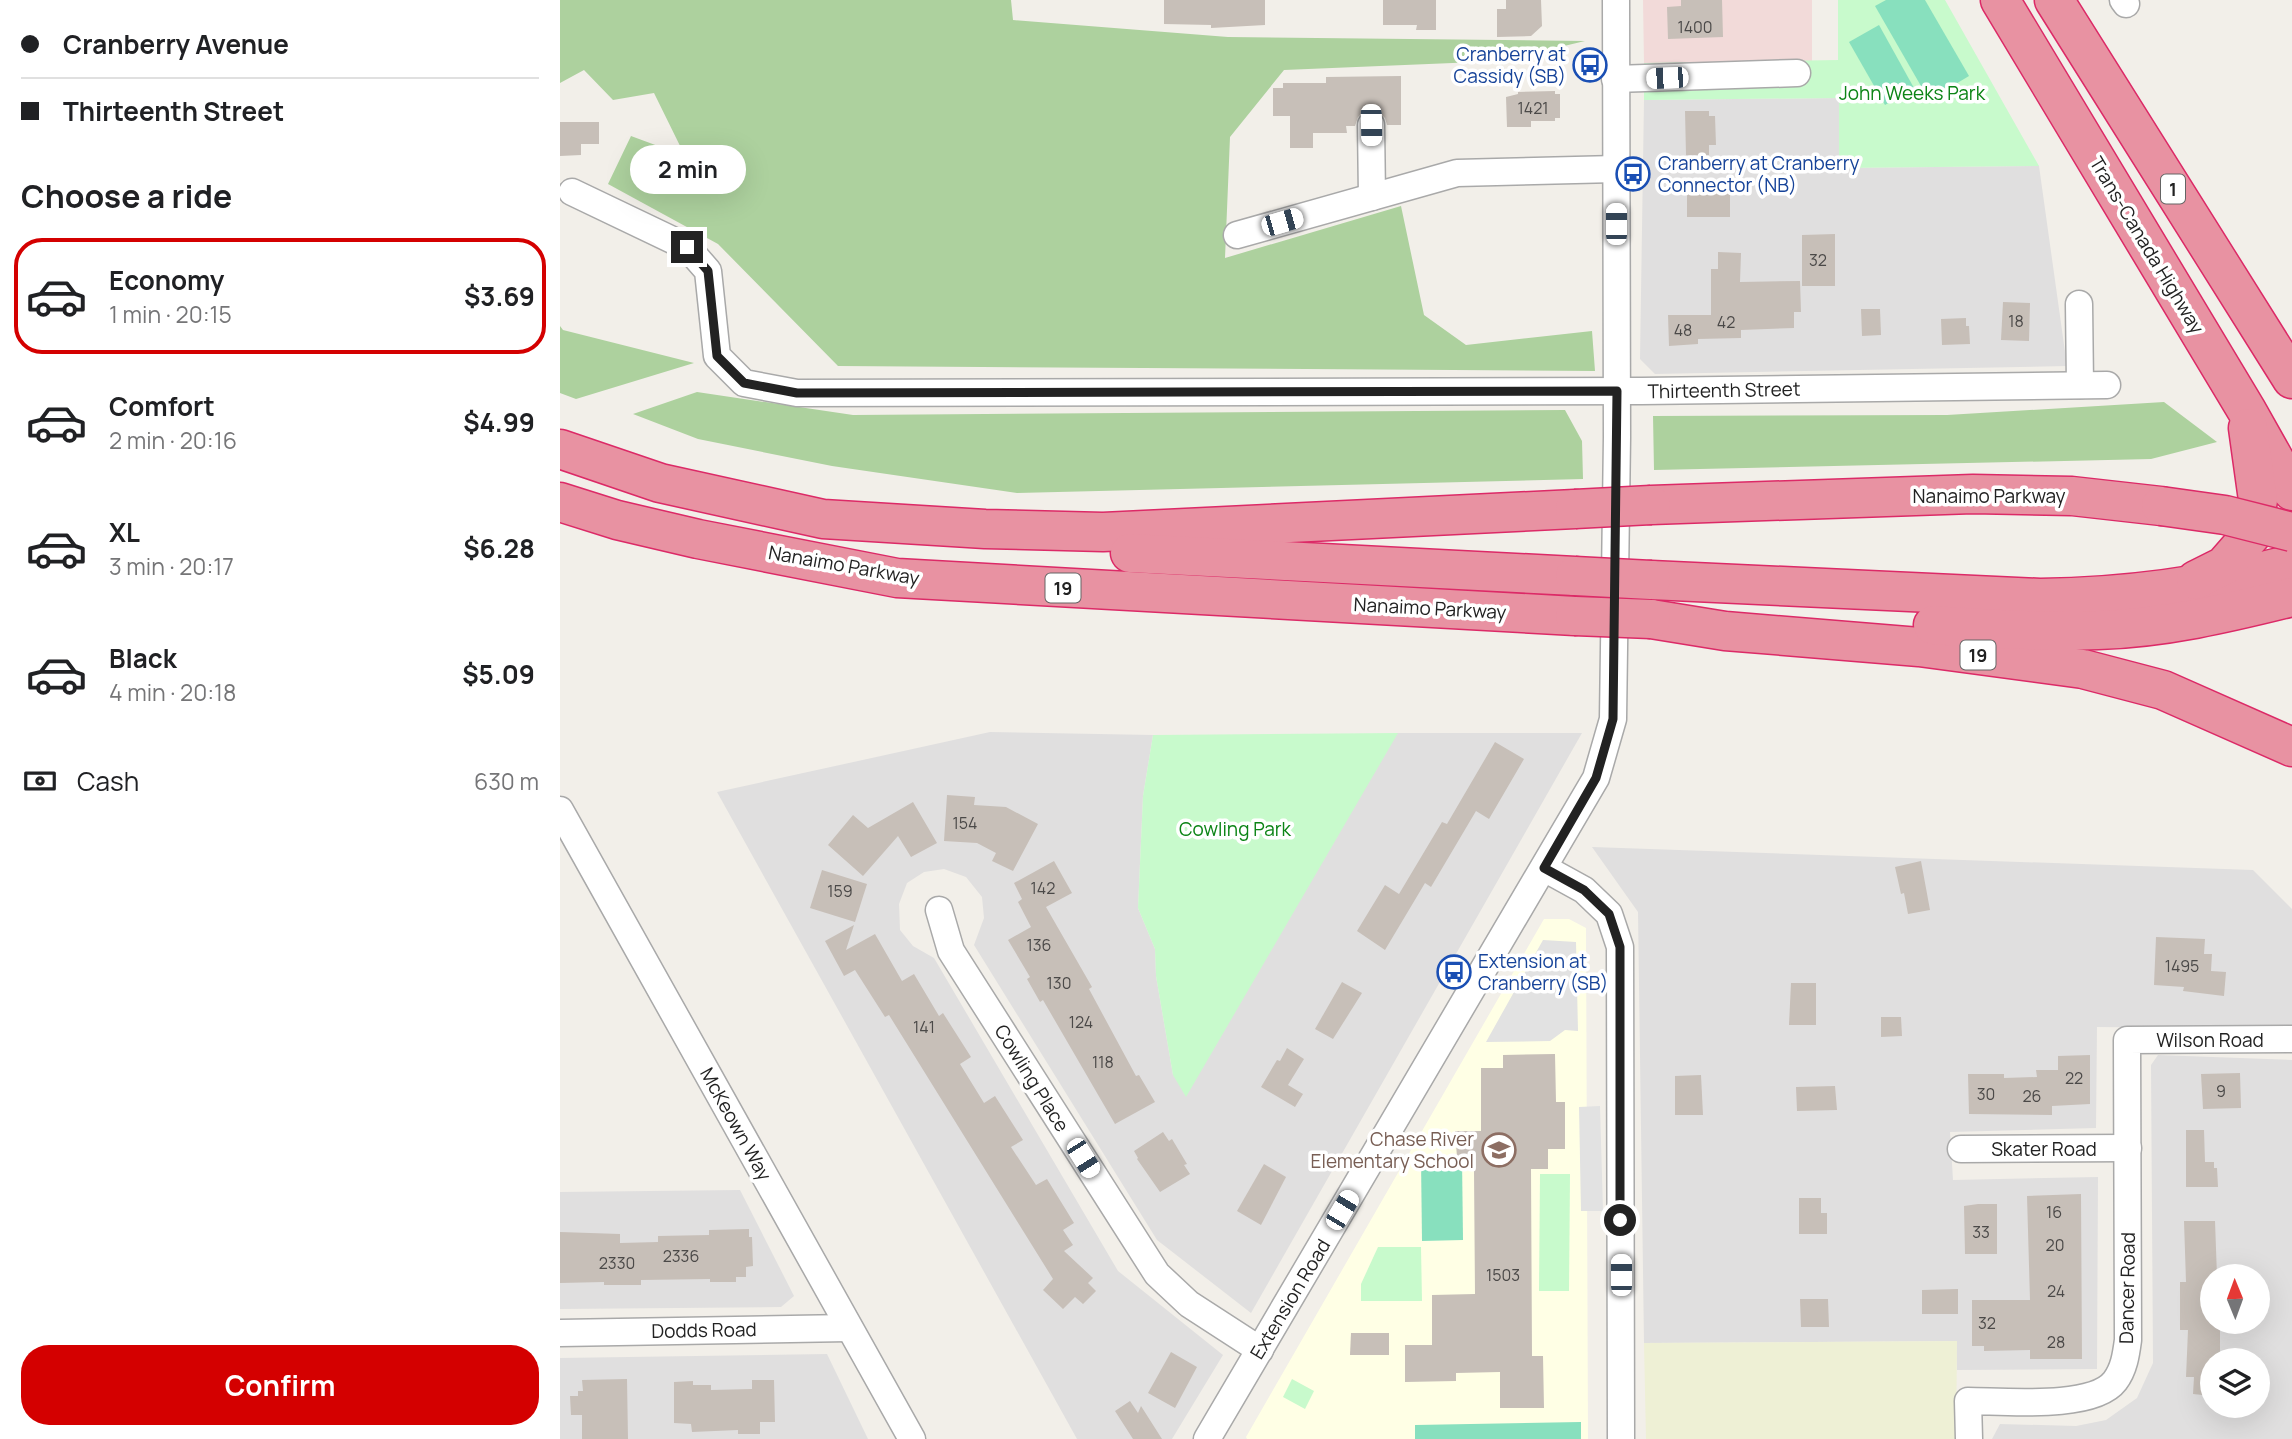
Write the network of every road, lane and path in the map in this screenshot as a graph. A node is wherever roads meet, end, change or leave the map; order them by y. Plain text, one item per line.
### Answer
1 (1616, 0) edge
2 (2000, 0) edge
3 (2054, 0) edge
4 (1797, 73) dead end
5 (1615, 79) junction
6 (1371, 125) dead end
7 (1616, 169) junction
8 (572, 192) dead end
9 (1372, 197) junction
10 (1237, 234) dead end
11 (2079, 304) dead end
12 (2292, 379) edge
13 (2080, 385) junction
14 (2107, 385) dead end
15 (1617, 391) junction
16 (2247, 411) junction
17 (560, 449) edge
18 (2292, 491) edge
19 (560, 502) edge
20 (822, 519) junction
21 (2292, 532) edge
22 (2292, 564) edge
23 (2181, 587) junction
24 (2292, 597) edge
25 (1651, 619) junction
26 (2292, 747) edge
27 (560, 810) edge
28 (1544, 868) junction
29 (939, 910) dead end
30 (2127, 1040) joint
31 (2292, 1040) edge
32 (1961, 1149) dead end
33 (2127, 1149) junction
34 (848, 1328) junction
35 (560, 1332) edge
36 (1260, 1350) junction
37 (912, 1439) edge
38 (1207, 1439) edge
39 (1621, 1439) edge
40 (1969, 1439) edge

1 - 5 street, Extension Road
2 - 16 highway, Trans-Canada Highway
3 - 12 highway, 1
4 - 5 street
5 - 7 street, Extension Road
6 - 9 street
7 - 9 street
7 - 15 street, Extension Road
8 - 15 street, Thirteenth Street
9 - 10 street
11 - 13 street
13 - 14 street, Thirteenth Street
13 - 15 street, Thirteenth Street
15 - 28 street, Extension Road
16 - 18 highway, Trans-Canada Highway
16 - 23 highway
17 - 20 highway, Nanaimo Parkway
19 - 25 highway, Nanaimo Parkway / 19, bridge
20 - 21 highway, Nanaimo Parkway, bridge
20 - 23 highway, bridge
22 - 23 highway
24 - 25 highway
25 - 26 highway, Nanaimo Parkway / 19
27 - 34 street, McKeown Way
28 - 36 street, Extension Road
28 - 39 street
29 - 36 street, Cowling Place
30 - 31 street, Wilson Road
30 - 33 street, Dancer Road
32 - 33 street, Skater Road
33 - 40 street, Dancer Road
34 - 35 street, Dodds Road
34 - 37 street, McKeown Way
36 - 38 street, Extension Road

